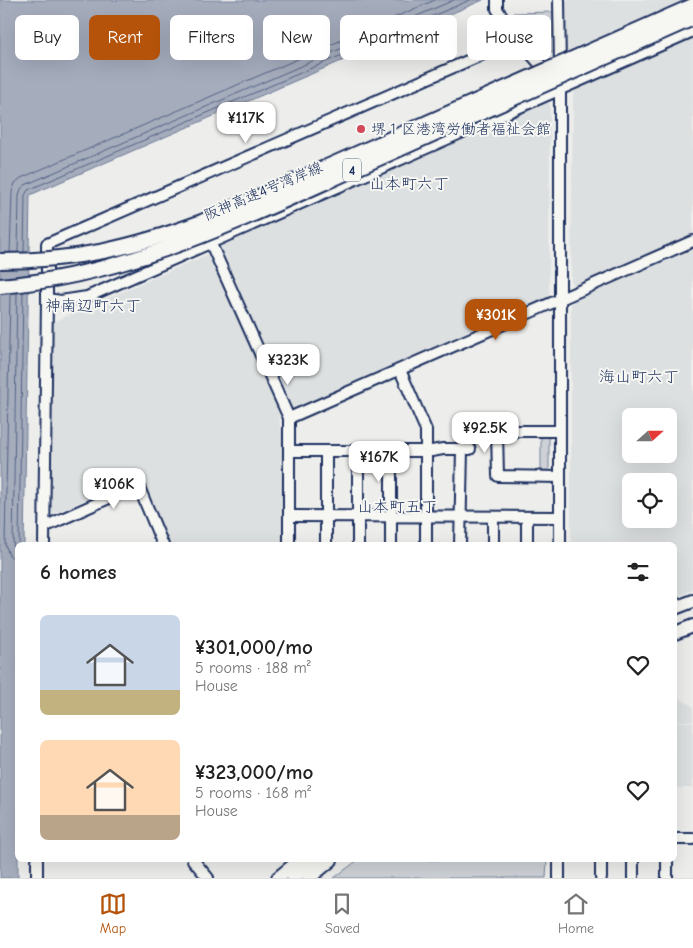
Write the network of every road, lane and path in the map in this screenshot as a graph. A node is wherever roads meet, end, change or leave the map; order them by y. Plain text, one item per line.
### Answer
1 (497, 0) edge
2 (559, 0) edge
3 (693, 6) edge
4 (503, 15) edge
5 (693, 18) edge
6 (693, 31) edge
7 (470, 60) edge
8 (536, 60) edge
9 (560, 88) junction
10 (693, 241) edge
11 (211, 244) junction
12 (0, 261) edge
13 (0, 286) edge
14 (47, 299) junction
15 (559, 299) junction
16 (400, 370) junction
17 (289, 418) junction
18 (560, 431) junction
19 (426, 450) junction
20 (289, 451) junction
21 (326, 451) junction
22 (358, 451) junction
23 (392, 451) junction
24 (560, 477) junction
25 (289, 516) junction
26 (326, 516) junction
27 (358, 516) junction
28 (391, 516) junction
29 (426, 516) junction
30 (494, 516) junction
31 (460, 517) junction
32 (527, 517) junction
33 (560, 517) junction
34 (44, 527) junction
35 (44, 542) edge
36 (162, 542) edge
37 (289, 542) edge
38 (326, 542) edge
39 (358, 542) edge
40 (391, 542) edge
41 (426, 542) edge
42 (460, 542) edge
43 (493, 542) edge
44 (527, 542) edge
45 (560, 542) edge
46 (693, 601) edge
47 (677, 607) edge
48 (693, 626) edge
49 (677, 633) edge
50 (677, 839) edge
51 (693, 839) edge
52 (37, 862) edge
53 (195, 862) edge
54 (310, 862) edge
55 (329, 862) edge
56 (341, 862) edge
57 (560, 862) edge
58 (601, 862) edge
59 (633, 862) edge
60 (667, 862) edge
61 (290, 871) edge
62 (37, 878) edge
63 (208, 878) edge
64 (278, 878) edge
65 (310, 878) edge
66 (322, 878) edge
67 (559, 878) edge
68 (601, 878) edge
69 (633, 878) edge
70 (667, 878) edge

1 - 4 street
2 - 9 street
3 - 12 highway, 阪神高速4号湾岸線 / 4, bridge
5 - 13 highway, 阪神高速4号湾岸線 / 4, bridge
6 - 9 street
7 - 14 street
8 - 9 street
9 - 11 street
9 - 15 street
10 - 15 street
11 - 14 street
11 - 17 street
14 - 34 street
15 - 16 street
15 - 18 street
16 - 17 street
16 - 19 street
17 - 20 street
18 - 24 street
18 - 24 street
19 - 23 street
19 - 29 street
19 - 31 street
20 - 21 street
20 - 25 street
21 - 22 street
21 - 26 street
22 - 23 street
22 - 27 street
23 - 28 street
24 - 33 street
25 - 26 street
25 - 37 street
26 - 27 street
26 - 38 street
27 - 28 street
27 - 39 street
28 - 29 street
28 - 40 street
29 - 31 street
29 - 41 street
30 - 31 street
30 - 32 street
30 - 43 street
31 - 42 street
32 - 33 street
32 - 44 street
33 - 45 street
34 - 35 street
34 - 36 street
46 - 47 main road
48 - 49 main road
50 - 51 street
52 - 62 street
53 - 63 street
54 - 61 main road
55 - 65 main road
56 - 66 main road
57 - 67 street
58 - 68 street
59 - 69 street
60 - 70 street
61 - 64 main road

